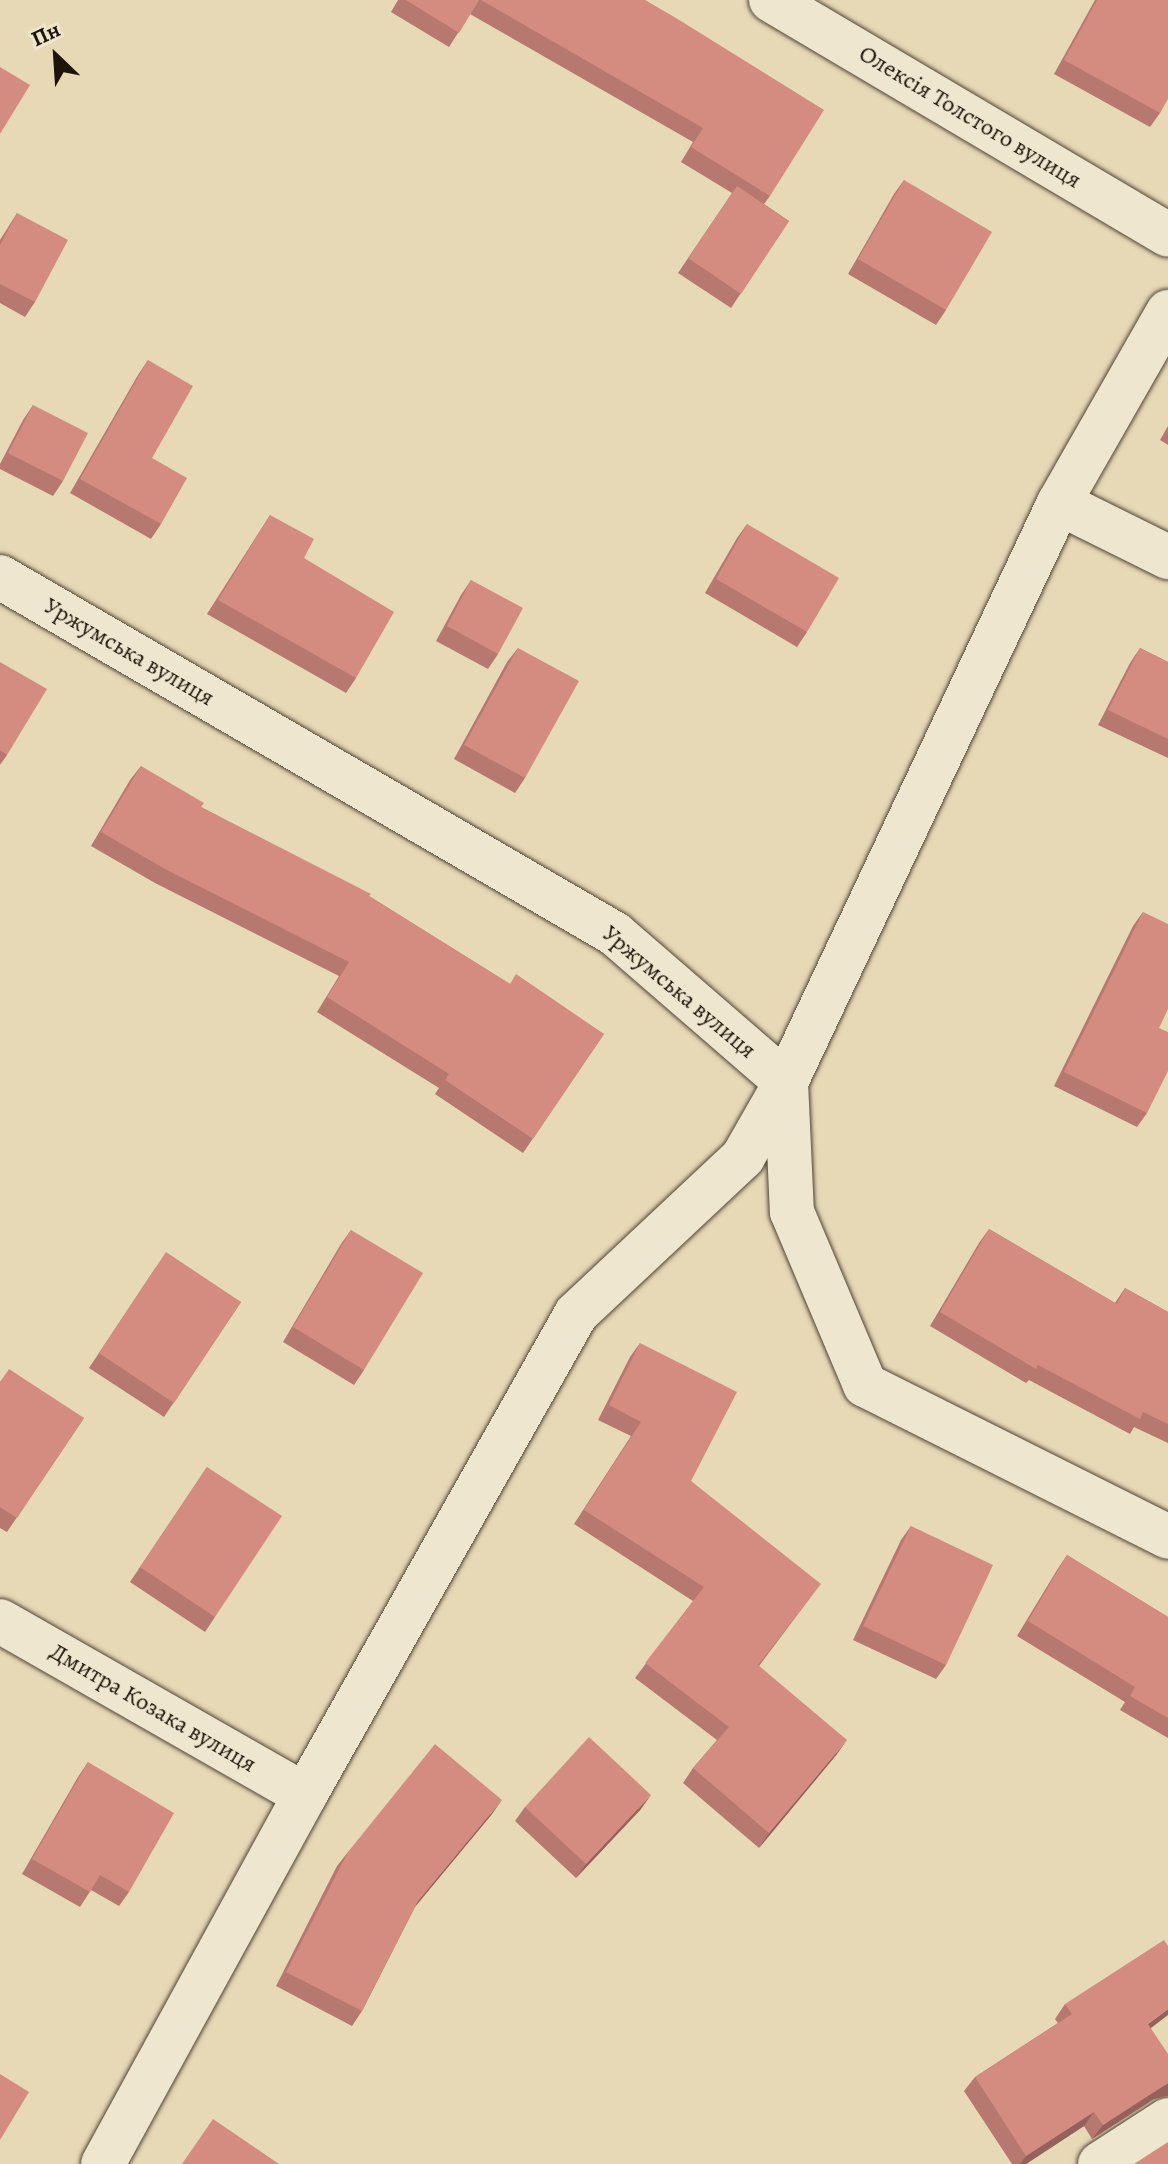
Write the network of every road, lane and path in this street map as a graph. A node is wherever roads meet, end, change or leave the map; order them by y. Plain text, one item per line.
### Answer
1 (771, 0) edge
2 (1168, 235) edge
3 (1168, 312) edge
4 (1059, 503) junction
5 (1168, 557) edge
6 (0, 577) edge
7 (786, 1082) junction
8 (1168, 1537) edge
9 (0, 1621) edge
10 (305, 1795) junction
11 (1168, 2120) edge
12 (103, 2164) edge
13 (1100, 2164) edge

1 - 2 street, Олексія Толстого вулиця
3 - 4 street
4 - 5 street
4 - 7 street
6 - 7 street, Уржумська вулиця
7 - 8 street
7 - 10 street
9 - 10 street, Дмитра Козака вулиця
10 - 12 street
11 - 13 street

